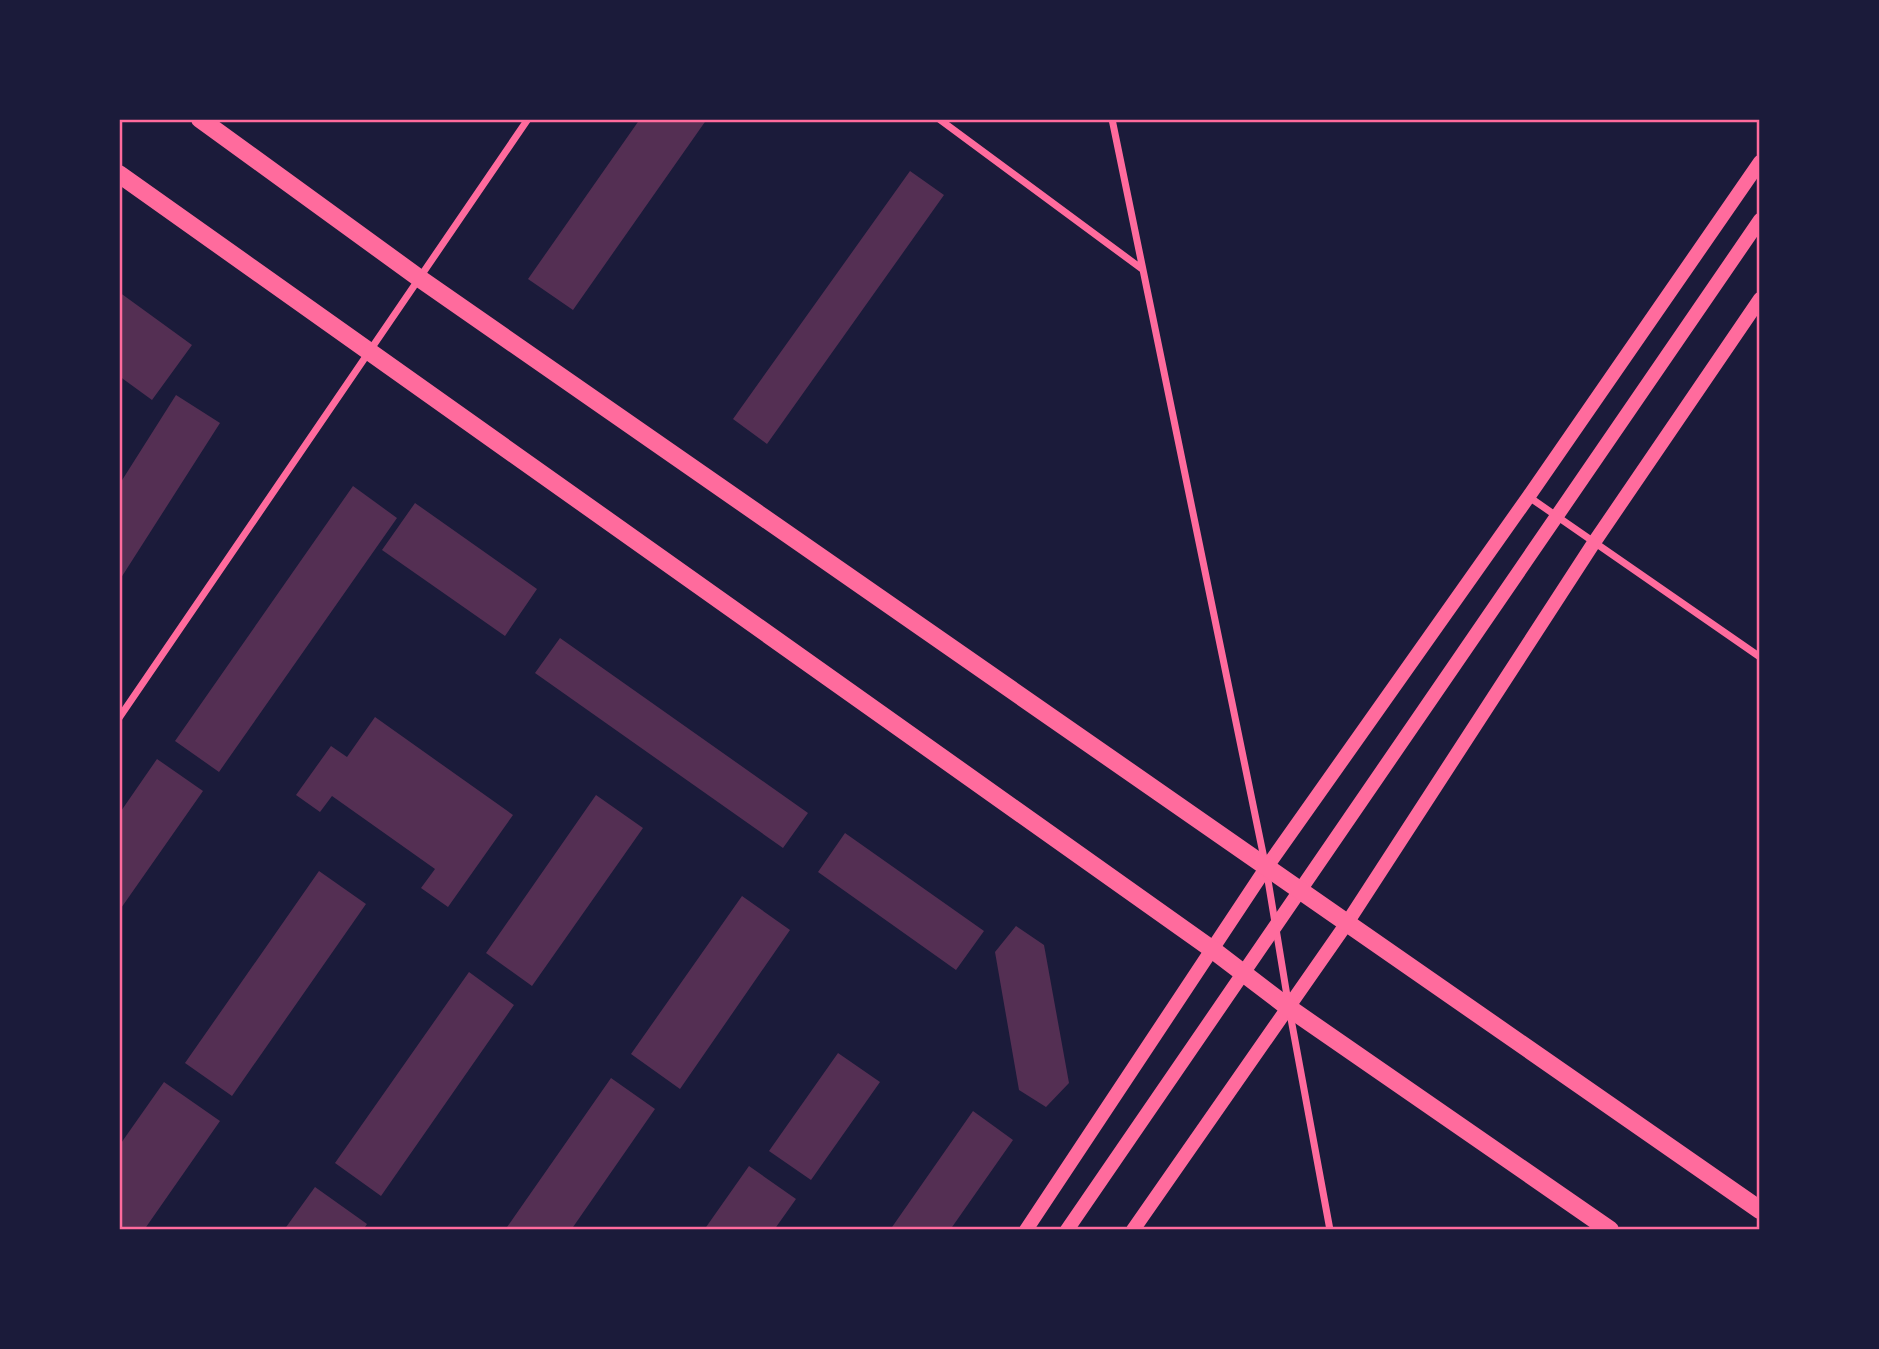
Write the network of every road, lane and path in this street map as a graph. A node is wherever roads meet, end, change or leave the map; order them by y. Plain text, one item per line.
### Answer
1 (528, 119) edge
2 (939, 119) edge
3 (1112, 119) edge
4 (205, 120) edge
5 (1760, 162) edge
6 (119, 174) edge
7 (1760, 220) edge
8 (1142, 269) junction
9 (419, 278) junction
10 (1760, 299) edge
11 (369, 351) junction
12 (1529, 496) junction
13 (1595, 541) junction
14 (1760, 657) edge
15 (119, 718) edge
16 (1266, 868) junction
17 (1347, 923) junction
18 (1213, 950) junction
19 (1289, 1007) junction
20 (1760, 1210) edge
21 (1026, 1230) edge
22 (1067, 1230) edge
23 (1133, 1230) edge
24 (1330, 1230) edge
25 (1610, 1230) edge

1 - 9 street
2 - 8 street
3 - 8 street
4 - 9 main road
5 - 12 main road
6 - 11 main road
7 - 22 main road
8 - 16 street
9 - 11 street
9 - 16 main road
10 - 13 main road
11 - 15 street
11 - 18 main road
12 - 13 street
12 - 16 main road
13 - 14 street
13 - 17 main road
16 - 17 main road
16 - 18 main road
16 - 19 street
17 - 19 main road
17 - 20 main road
18 - 19 main road
18 - 21 main road
19 - 23 main road
19 - 24 street
19 - 25 main road

